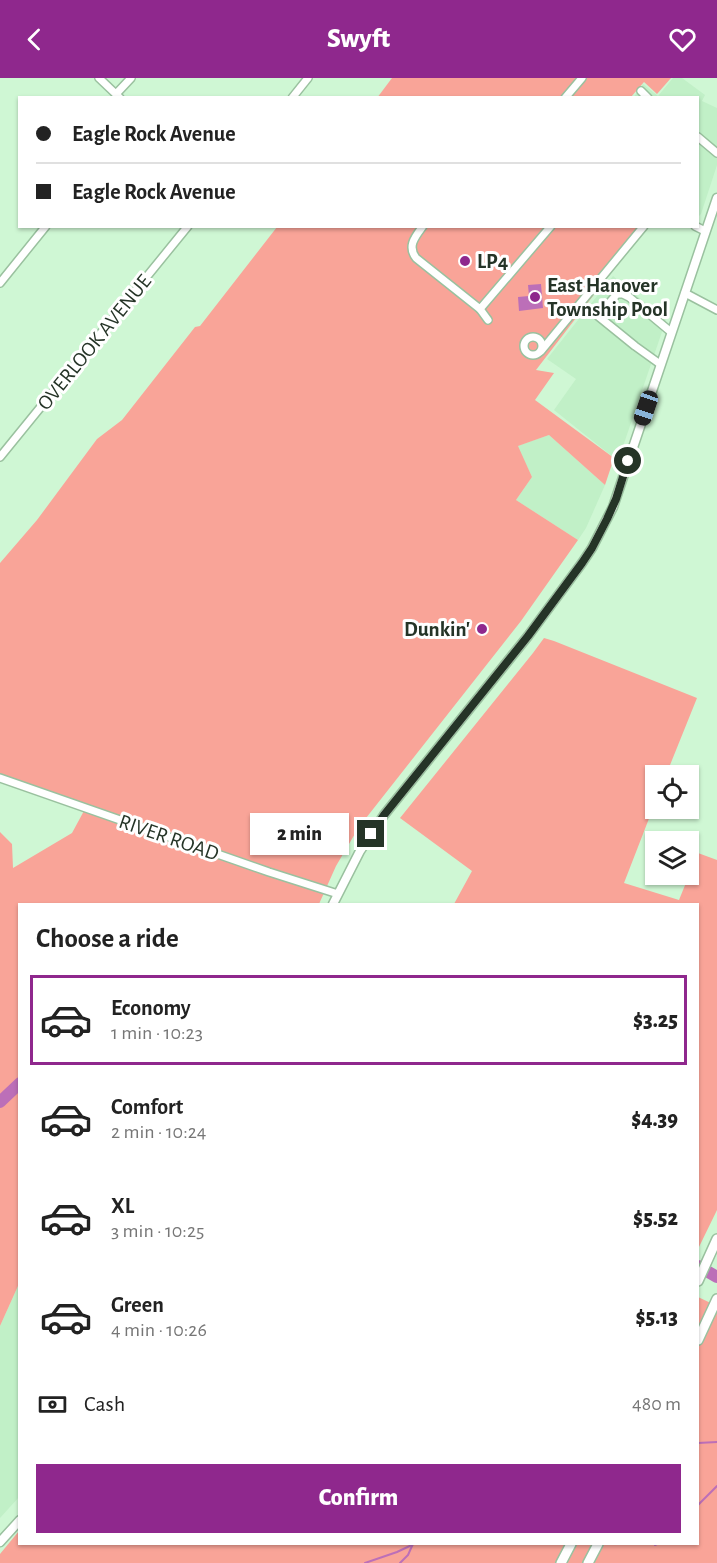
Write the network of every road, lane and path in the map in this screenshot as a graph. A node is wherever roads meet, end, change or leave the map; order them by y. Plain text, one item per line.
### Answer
1 (99, 78) edge
2 (131, 78) edge
3 (308, 78) edge
4 (582, 78) edge
5 (641, 92) dead end
6 (118, 96) edge
7 (294, 96) edge
8 (567, 96) edge
9 (646, 96) edge
10 (699, 138) edge
11 (717, 153) edge
12 (717, 198) edge
13 (44, 228) edge
14 (186, 228) edge
15 (422, 228) edge
16 (549, 228) edge
17 (642, 228) edge
18 (699, 228) edge
19 (705, 231) junction
20 (0, 283) edge
21 (685, 293) junction
22 (480, 309) junction
23 (717, 310) edge
24 (488, 320) dead end
25 (671, 332) junction
26 (541, 351) dead end
27 (660, 364) junction
28 (0, 457) edge
29 (0, 778) edge
30 (340, 890) junction
31 (334, 903) edge
32 (716, 1241) edge
33 (699, 1279) edge
34 (717, 1299) edge
35 (699, 1338) edge
36 (18, 1522) edge
37 (0, 1542) edge
38 (570, 1545) edge
39 (597, 1545) edge
40 (561, 1563) edge
41 (588, 1563) edge

1 - 6 street
2 - 6 street
3 - 7 street
4 - 8 street
5 - 9 street
10 - 11 street
12 - 19 main road
13 - 20 street
14 - 28 street, OVERLOOK AVENUE
15 - 22 street
16 - 22 street
17 - 26 street
18 - 19 street
19 - 21 main road
21 - 23 street
21 - 25 main road
22 - 24 street
25 - 27 main road
25 - 27 street
27 - 30 main road
29 - 30 street, RIVER ROAD
30 - 31 main road
32 - 33 highway
34 - 35 highway
36 - 37 main road
38 - 40 highway
39 - 41 highway

